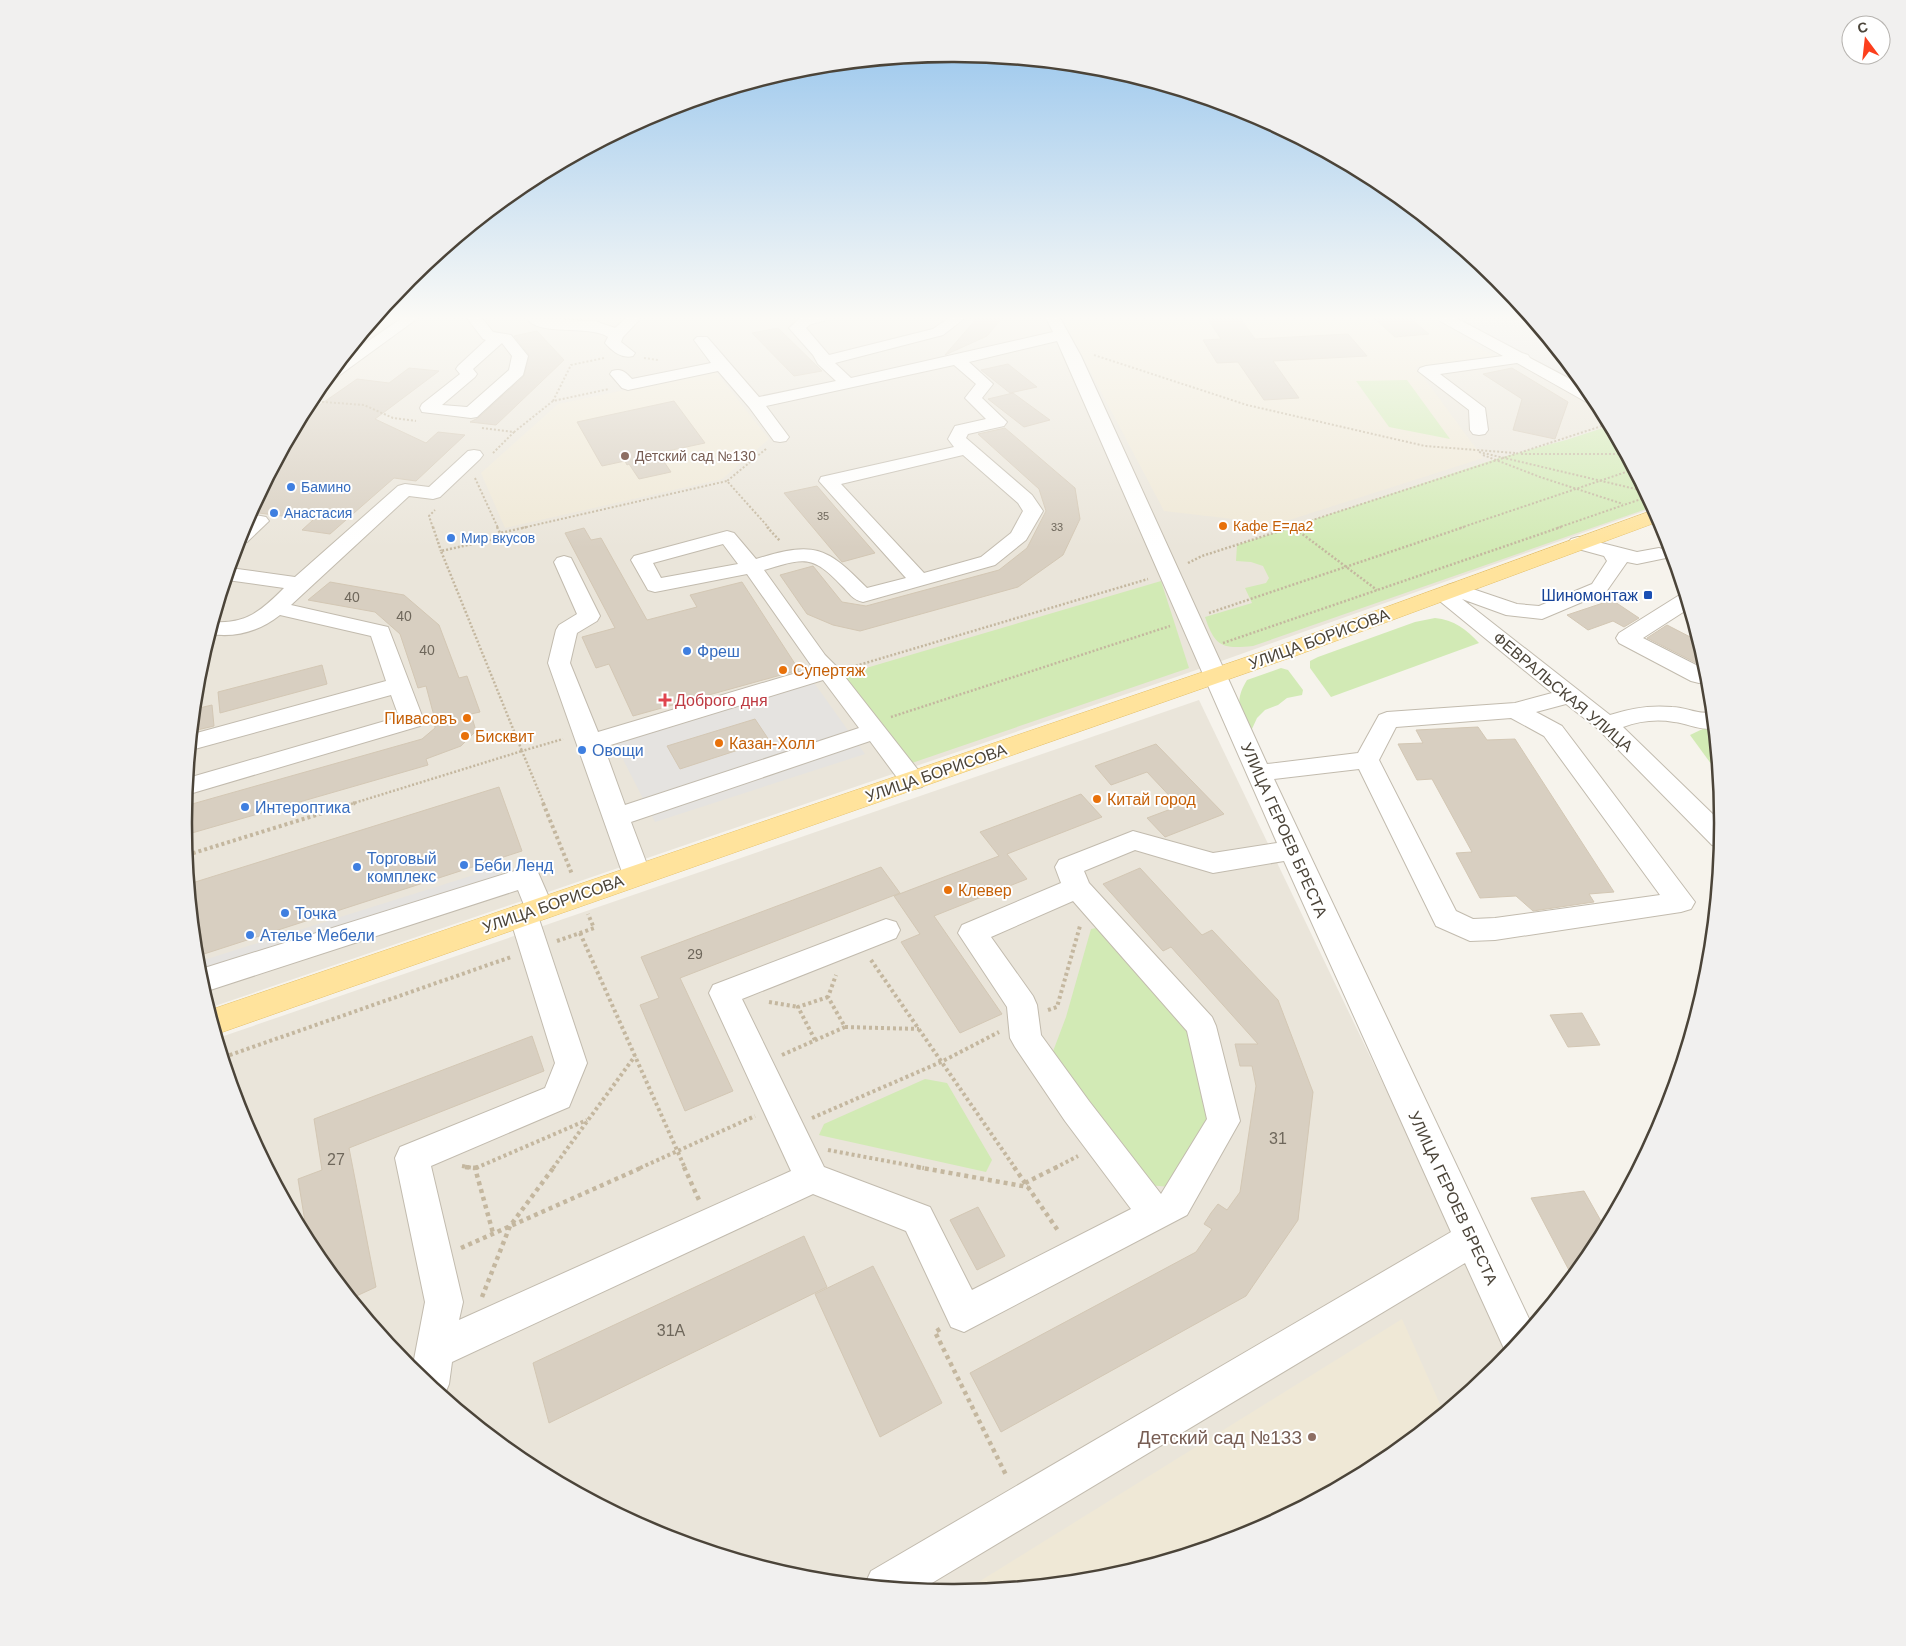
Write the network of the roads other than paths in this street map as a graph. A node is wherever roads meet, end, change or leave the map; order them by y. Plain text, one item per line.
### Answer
1 (444, 395) edge
2 (491, 395) edge
3 (748, 395) edge
4 (793, 395) edge
5 (976, 395) edge
6 (1089, 395) edge
7 (1459, 395) edge
8 (755, 403) junction
9 (1479, 430) dead end
10 (780, 437) road end
11 (967, 449) junction
12 (478, 463) road end
13 (1650, 518) edge
14 (255, 520) edge
15 (252, 527) edge
16 (1578, 543) junction
17 (1612, 551) junction
18 (1658, 554) dead end
19 (564, 562) dead end
20 (752, 567) junction
21 (234, 575) edge
22 (920, 581) junction
23 (300, 584) junction
24 (1449, 591) junction
25 (276, 608) junction
26 (1683, 610) edge
27 (218, 628) edge
28 (829, 672) junction
29 (1215, 676) junction
30 (1699, 676) edge
31 (400, 685) junction
32 (1571, 695) junction
33 (1515, 710) junction
34 (1707, 722) edge
35 (1606, 724) junction
36 (872, 728) junction
37 (588, 738) junction
38 (197, 741) edge
39 (1367, 760) junction
40 (1258, 772) junction
41 (913, 781) junction
42 (194, 785) edge
43 (616, 817) junction
44 (1714, 831) edge
45 (1293, 850) junction
46 (637, 875) junction
47 (1083, 894) junction
48 (532, 912) junction
49 (886, 930) dead end
50 (209, 979) edge
51 (218, 1021) edge
52 (812, 1178) junction
53 (1154, 1214) junction
54 (1472, 1239) junction
55 (1516, 1334) edge
56 (434, 1351) junction
57 (431, 1376) edge
58 (894, 1581) edge

1 - 2 street
3 - 8 street
4 - 8 street
5 - 11 street
6 - 29 street, УЛИЦА ГЕРОЕВ БРЕСТА
7 - 9 street
8 - 10 street
11 - 22 street
11 - 22 street
12 - 23 street
13 - 16 main road, УЛИЦА БОРИСОВА
14 - 15 street
16 - 17 street
16 - 24 main road, УЛИЦА БОРИСОВА
17 - 18 street
17 - 24 lane
19 - 37 street
20 - 20 street
20 - 22 street
20 - 28 street
21 - 23 lane
23 - 25 lane
24 - 29 main road, УЛИЦА БОРИСОВА
24 - 32 street, ФЕВРАЛЬСКАЯ УЛИЦА
25 - 27 lane
25 - 31 street
26 - 30 lane
28 - 36 street
28 - 37 street
29 - 40 street, УЛИЦА ГЕРОЕВ БРЕСТА
29 - 41 main road, УЛИЦА БОРИСОВА
31 - 38 street
31 - 42 street
32 - 33 lane
32 - 35 street, ФЕВРАЛЬСКАЯ УЛИЦА
33 - 39 street
33 - 39 street
34 - 35 street
35 - 44 street, ФЕВРАЛЬСКАЯ УЛИЦА
36 - 41 street
36 - 43 street
37 - 43 street
39 - 40 street
40 - 45 street, УЛИЦА ГЕРОЕВ БРЕСТА
41 - 46 main road, УЛИЦА БОРИСОВА
43 - 46 street
45 - 47 street
45 - 54 street, УЛИЦА ГЕРОЕВ БРЕСТА
46 - 48 main road, УЛИЦА БОРИСОВА
47 - 53 street
47 - 53 street
48 - 50 street
48 - 51 main road, УЛИЦА БОРИСОВА
48 - 56 street
49 - 52 street
52 - 53 street
52 - 56 street
54 - 55 street, УЛИЦА ГЕРОЕВ БРЕСТА
54 - 58 street
56 - 57 street

